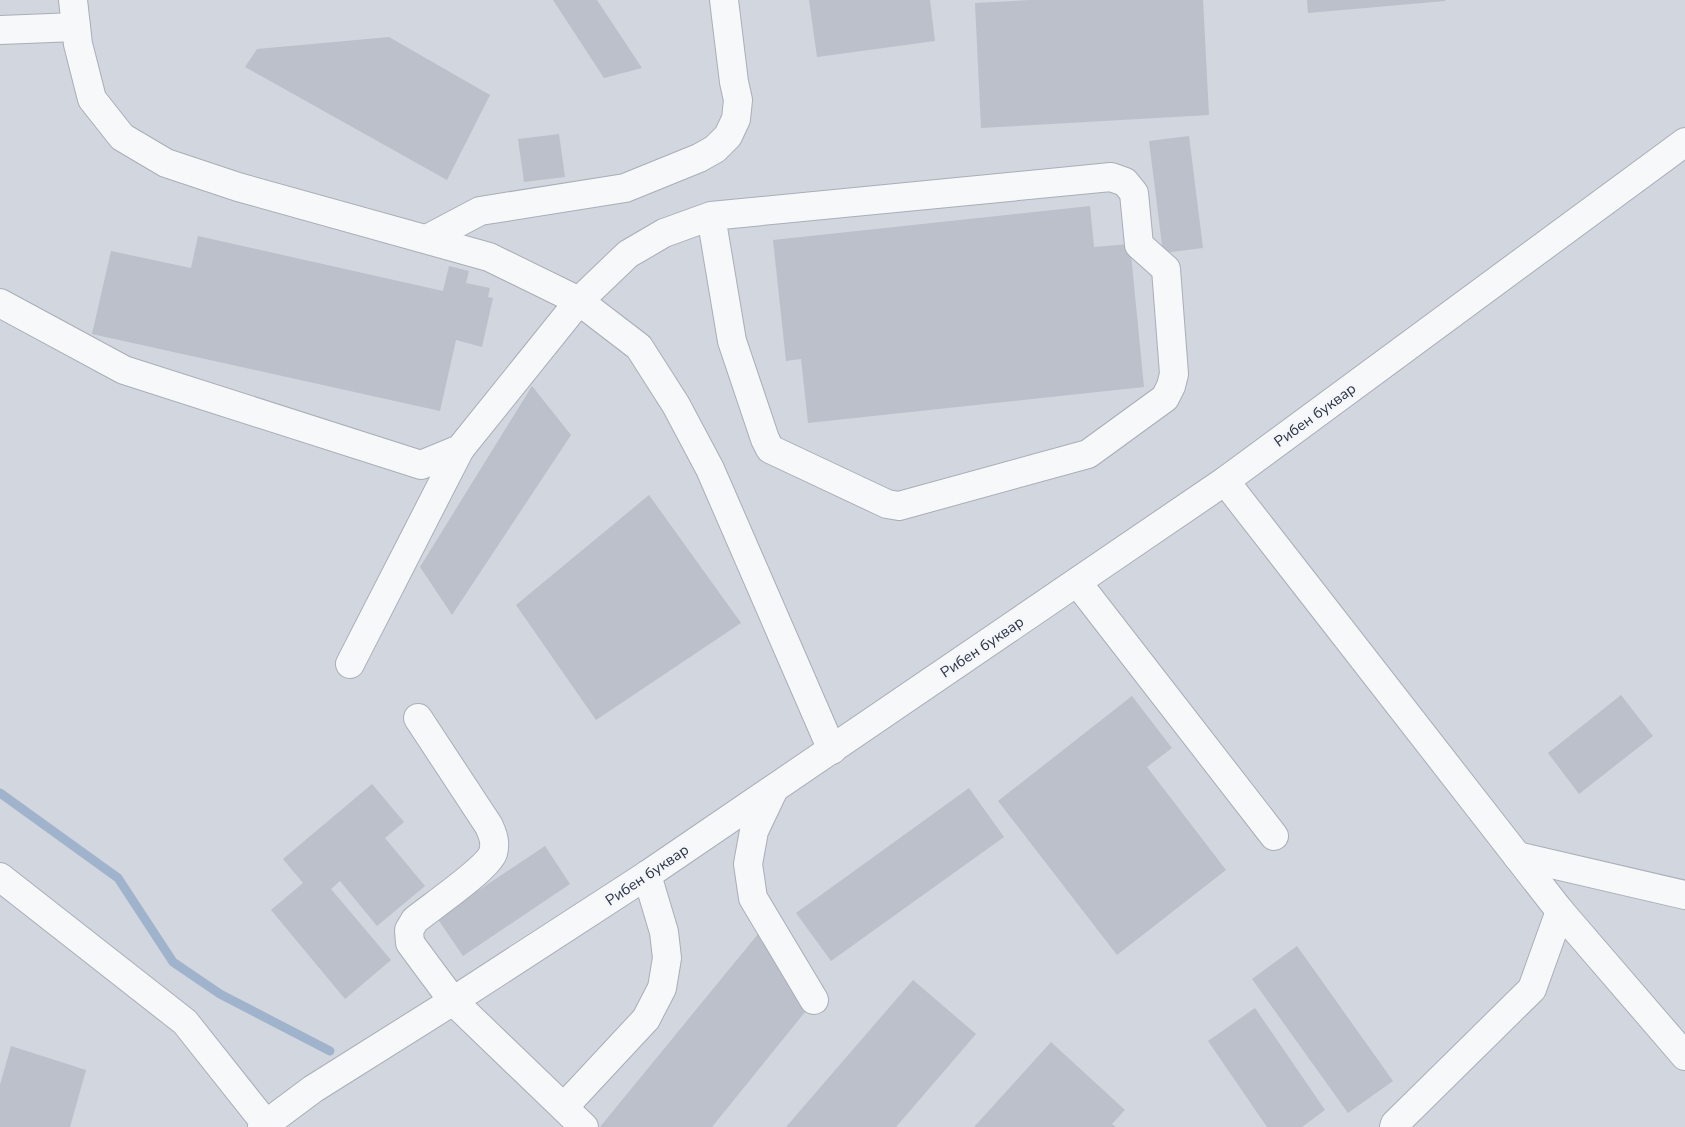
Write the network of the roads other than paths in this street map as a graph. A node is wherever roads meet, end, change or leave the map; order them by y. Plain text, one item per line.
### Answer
1 (73, 0) edge
2 (724, 0) edge
3 (76, 27) junction
4 (0, 30) edge
5 (1685, 142) edge
6 (711, 216) junction
7 (427, 239) junction
8 (579, 301) junction
9 (0, 303) edge
10 (460, 449) junction
11 (1225, 482) junction
12 (1077, 582) junction
13 (350, 664) dead end
14 (418, 718) dead end
15 (832, 750) junction
16 (774, 789) junction
17 (1274, 836) dead end
18 (1517, 856) junction
19 (647, 875) junction
20 (0, 878) edge
21 (1685, 895) edge
22 (1560, 911) junction
23 (814, 1000) dead end
24 (453, 1002) junction
25 (1685, 1056) edge
26 (564, 1107) junction
27 (264, 1125) edge
28 (584, 1127) edge
29 (1394, 1127) edge

1 - 3 street
2 - 7 street
3 - 4 street
3 - 7 street
5 - 11 street, Рибен буквар
6 - 6 street
6 - 8 street
7 - 8 street
8 - 10 street
8 - 15 street
9 - 10 street
10 - 13 street
11 - 12 street, Рибен буквар
11 - 18 street
12 - 15 street, Рибен буквар
12 - 17 street
14 - 24 street
15 - 16 street, Рибен буквар
16 - 19 street, Рибен буквар
16 - 23 street
18 - 21 street
18 - 22 street
19 - 24 street, Рибен буквар
19 - 26 street
20 - 27 street
22 - 25 street
22 - 29 street
24 - 26 street
24 - 27 street, Рибен буквар
26 - 28 street

